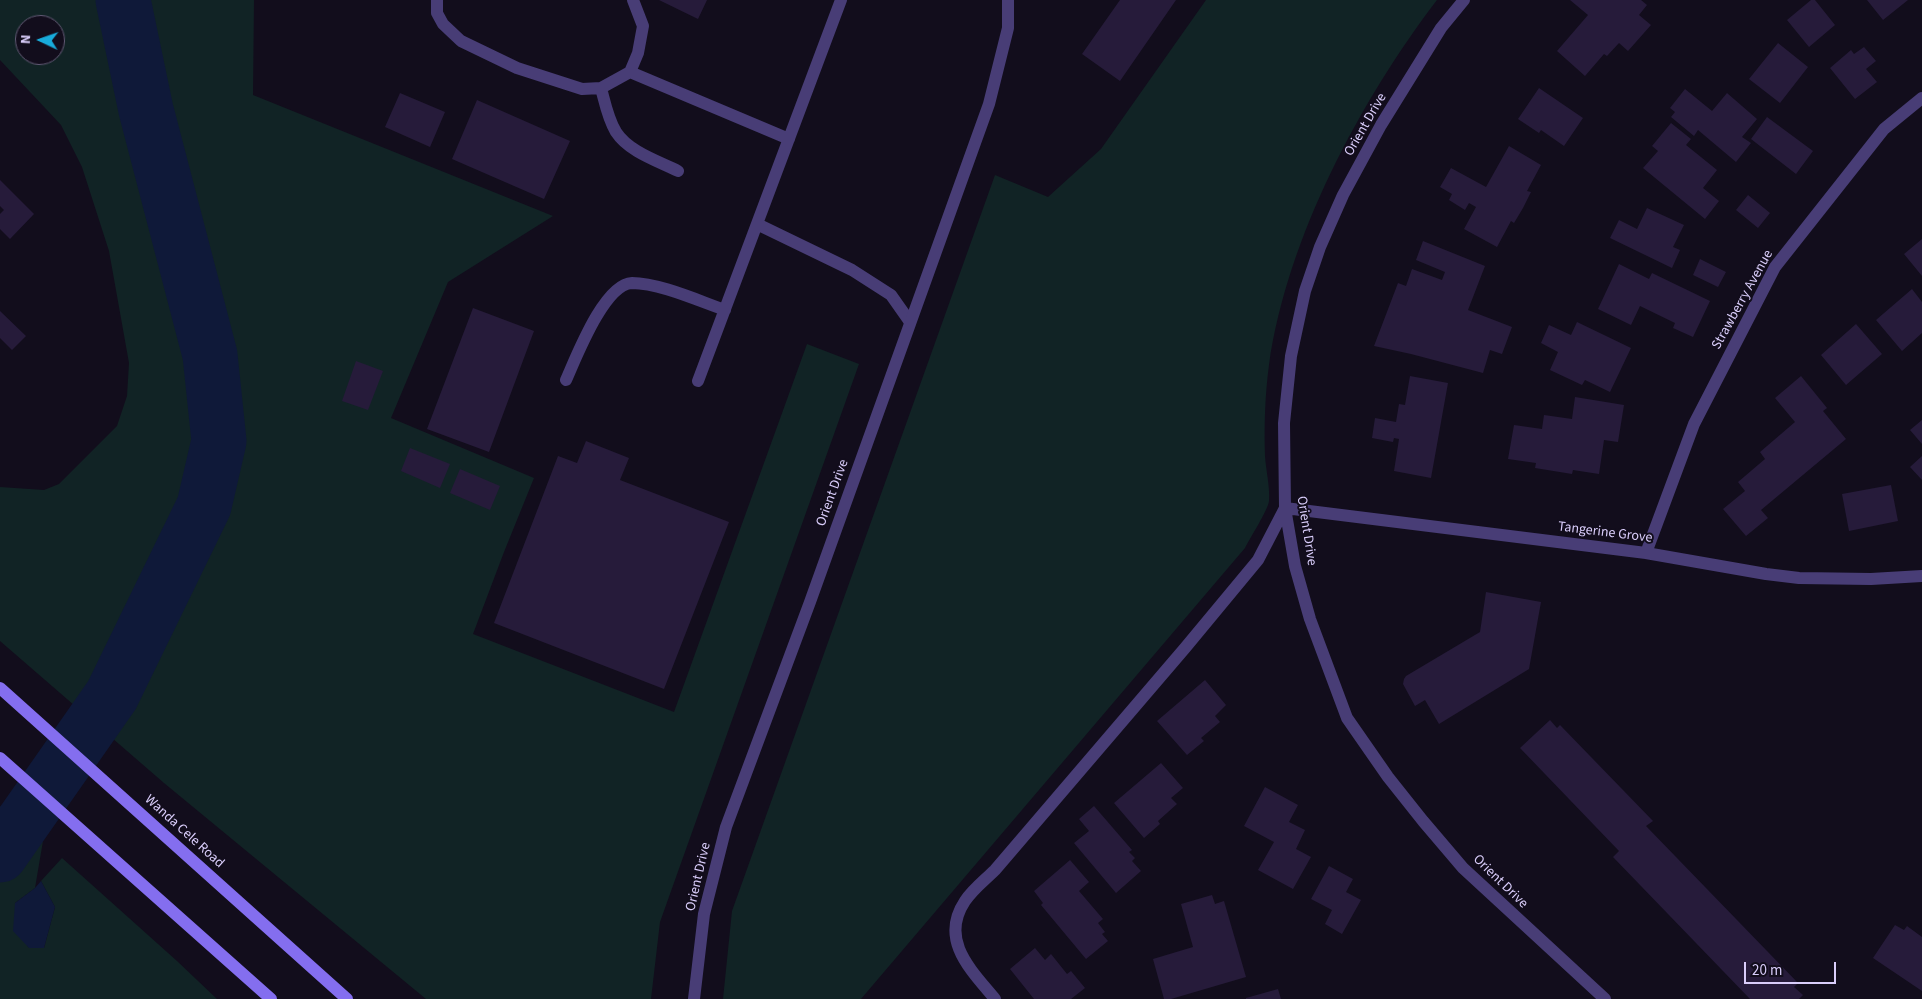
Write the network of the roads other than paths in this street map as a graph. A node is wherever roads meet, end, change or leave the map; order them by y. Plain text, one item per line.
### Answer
1 (436, 0) edge
2 (633, 0) edge
3 (841, 0) edge
4 (1008, 0) edge
5 (1464, 0) edge
6 (630, 72) junction
7 (601, 88) junction
8 (1922, 98) edge
9 (789, 139) junction
10 (678, 171) dead end
11 (757, 224) junction
12 (725, 310) junction
13 (910, 322) junction
14 (566, 380) dead end
15 (698, 381) dead end
16 (1285, 508) junction
17 (1646, 553) junction
18 (1922, 576) edge
19 (0, 688) edge
20 (0, 758) edge
21 (271, 999) edge
22 (347, 999) edge
23 (694, 999) edge
24 (995, 999) edge
25 (1605, 999) edge

1 - 7 street
2 - 6 street
3 - 9 street
4 - 13 street, Orient Drive
5 - 16 street, Orient Drive
6 - 7 street
6 - 9 street
7 - 10 street
8 - 17 street, Strawberry Avenue
9 - 11 street
11 - 12 street
11 - 13 street
12 - 14 street
12 - 15 street
13 - 23 street, Orient Drive
16 - 17 street, Tangerine Grove
16 - 24 street
16 - 25 street, Orient Drive
17 - 18 street, Tangerine Grove
19 - 22 main road, Wanda Cele Road
20 - 21 main road

